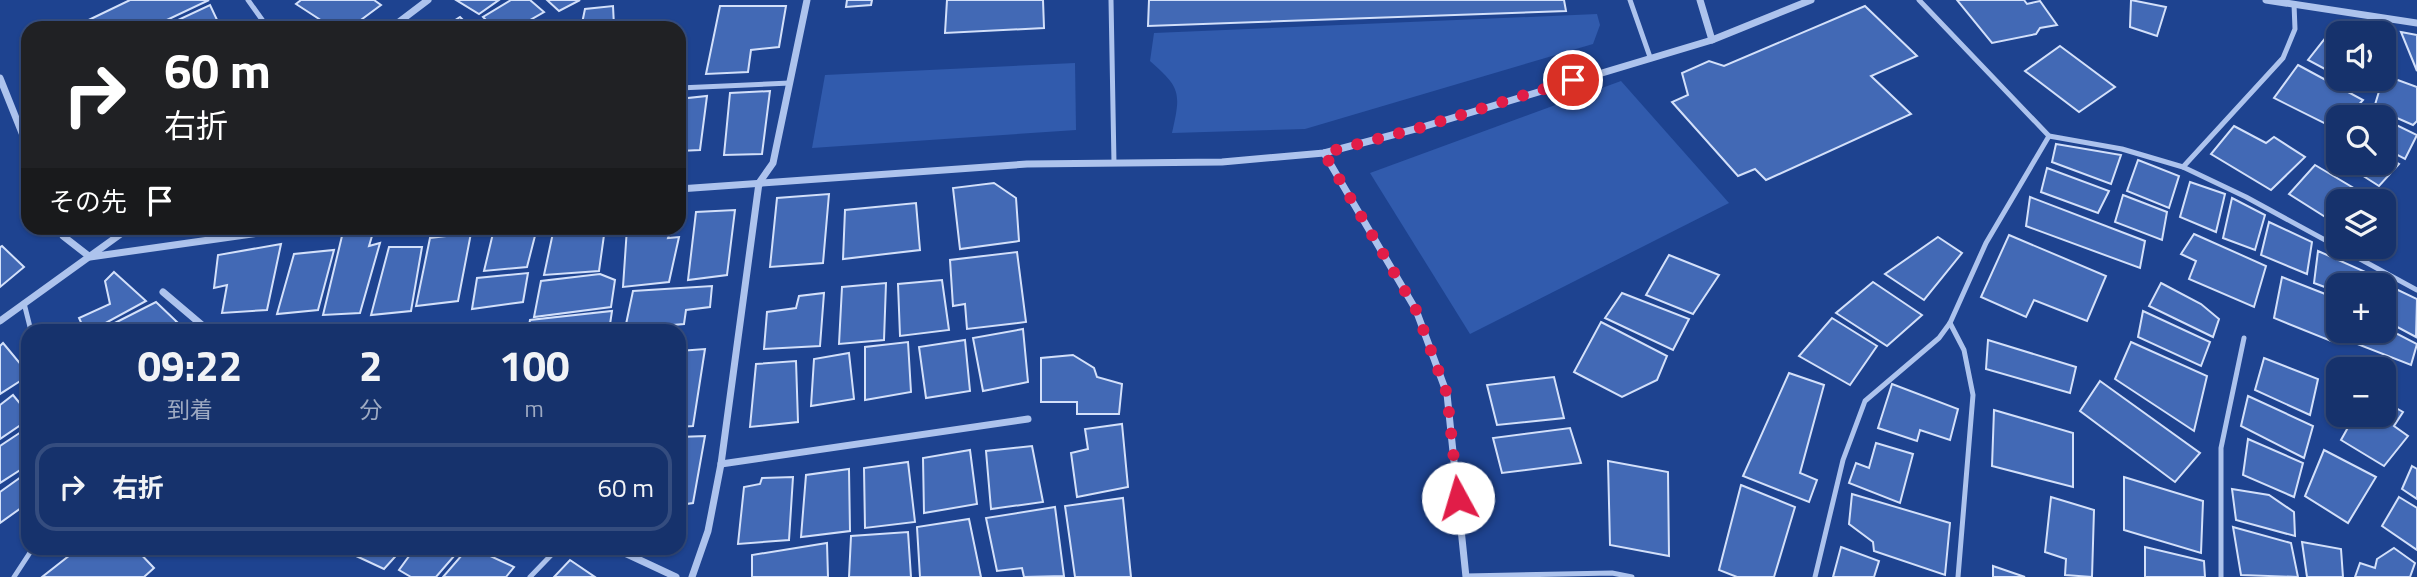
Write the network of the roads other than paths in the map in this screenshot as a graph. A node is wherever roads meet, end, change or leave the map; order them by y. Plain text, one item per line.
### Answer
1 (248, 0) edge
2 (428, 0) edge
3 (807, 0) edge
4 (1111, 0) edge
5 (1630, 0) edge
6 (1700, 0) edge
7 (1811, 0) edge
8 (1919, 0) edge
9 (2266, 0) edge
10 (2326, 0) edge
11 (2294, 4) junction
12 (2324, 9) junction
13 (263, 21) edge
14 (400, 21) edge
15 (2417, 23) edge
16 (1712, 40) junction
17 (1650, 57) junction
18 (0, 78) edge
19 (790, 83) junction
20 (686, 88) edge
21 (21, 130) edge
22 (2049, 136) junction
23 (1324, 153) junction
24 (1114, 163) junction
25 (2183, 167) junction
26 (759, 183) junction
27 (686, 188) edge
28 (63, 235) edge
29 (120, 235) edge
30 (245, 235) edge
31 (90, 257) junction
32 (2417, 290) edge
33 (163, 292) dead end
34 (24, 303) junction
35 (0, 321) edge
36 (1950, 323) junction
37 (28, 324) edge
38 (201, 324) edge
39 (2245, 338) dead end
40 (1028, 419) dead end
41 (722, 464) junction
42 (28, 555) edge
43 (551, 555) edge
44 (629, 555) edge
45 (14, 577) edge
46 (530, 577) edge
47 (676, 577) edge
48 (692, 577) edge
49 (1466, 577) edge
50 (1632, 577) edge
51 (1815, 577) edge
52 (1958, 577) edge
53 (2221, 577) edge

1 - 13 lane
2 - 14 street
3 - 19 street
4 - 24 lane
5 - 17 lane
6 - 16 street
7 - 16 street
8 - 22 lane
9 - 11 street
10 - 12 lane
11 - 12 street
11 - 25 lane
12 - 15 street
16 - 17 street
17 - 23 street
18 - 21 street
19 - 20 lane
19 - 26 street
22 - 25 lane
22 - 36 lane
23 - 24 street
23 - 49 street
24 - 26 street
25 - 32 lane
26 - 27 street
26 - 41 street
28 - 31 street
29 - 31 street
30 - 31 street
31 - 34 street
33 - 38 street
34 - 35 street
34 - 37 lane
36 - 51 lane
36 - 52 lane
39 - 53 lane
40 - 41 street
41 - 48 street
42 - 45 lane
43 - 46 lane
44 - 47 street
49 - 50 lane

